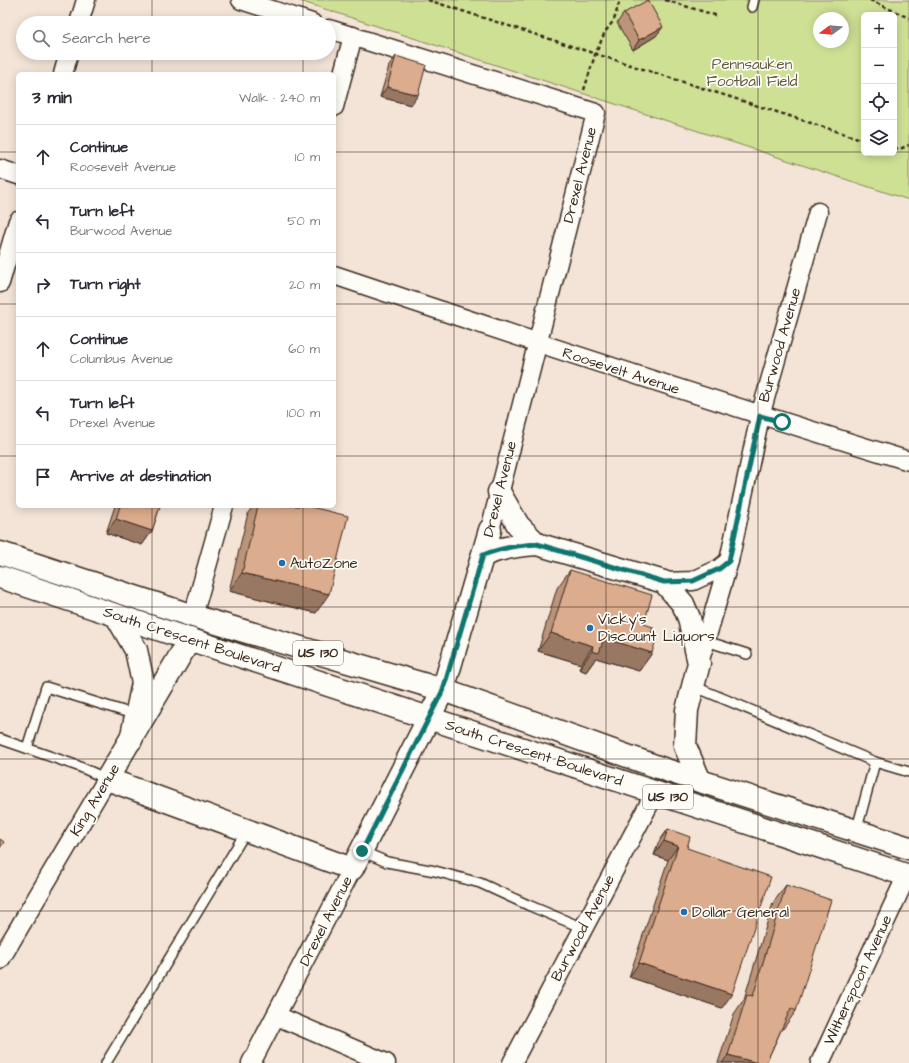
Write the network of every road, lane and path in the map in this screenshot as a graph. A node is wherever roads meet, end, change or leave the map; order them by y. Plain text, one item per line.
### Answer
1 (86, 0) edge
2 (241, 0) edge
3 (428, 0) edge
4 (620, 0) edge
5 (665, 0) edge
6 (870, 0) edge
7 (81, 16) edge
8 (290, 16) edge
9 (718, 16) dead end
10 (909, 18) edge
11 (336, 30) edge
12 (353, 36) junction
13 (595, 55) junction
14 (67, 60) edge
15 (64, 72) edge
16 (336, 100) edge
17 (579, 107) junction
18 (861, 139) edge
19 (909, 145) edge
20 (897, 148) edge
21 (0, 169) edge
22 (16, 174) edge
23 (818, 212) dead end
24 (16, 228) edge
25 (336, 276) edge
26 (0, 283) edge
27 (537, 344) junction
28 (760, 416) junction
29 (909, 461) edge
30 (499, 492) junction
31 (223, 508) edge
32 (490, 530) joint
33 (537, 544) junction
34 (0, 553) edge
35 (483, 555) junction
36 (729, 561) junction
37 (0, 577) edge
38 (664, 582) junction
39 (116, 615) junction
40 (193, 616) junction
41 (190, 639) junction
42 (706, 641) junction
43 (747, 654) dead end
44 (699, 663) junction
45 (693, 686) junction
46 (443, 690) junction
47 (136, 714) junction
48 (430, 719) junction
49 (0, 738) edge
50 (131, 740) junction
51 (27, 748) junction
52 (875, 762) junction
53 (909, 772) edge
54 (107, 779) junction
55 (700, 781) junction
56 (655, 793) junction
57 (247, 830) junction
58 (856, 832) junction
59 (909, 848) edge
60 (357, 860) junction
61 (908, 876) edge
62 (583, 928) junction
63 (0, 960) edge
64 (276, 1016) junction
65 (106, 1063) edge
66 (251, 1063) edge
67 (386, 1063) edge
68 (512, 1063) edge
69 (820, 1063) edge

1 - 7 street
2 - 8 street
3 - 13 path
4 - 13 path
5 - 9 path
6 - 10 path
11 - 12 street
12 - 16 street
12 - 17 street
13 - 17 path
13 - 18 path
14 - 15 street
17 - 27 street, Drexel Avenue
19 - 20 path
21 - 22 street
23 - 28 street, Burwood Avenue
24 - 26 street
25 - 27 street, Roosevelt Avenue
27 - 28 street, Roosevelt Avenue
27 - 30 street, Drexel Avenue
28 - 29 street, Roosevelt Avenue
28 - 36 street, Burwood Avenue
30 - 32 street, Drexel Avenue
30 - 33 main road
31 - 40 street
32 - 35 main road, Drexel Avenue
33 - 35 main road
33 - 38 main road
34 - 40 main road, South Crescent Boulevard / US 130
35 - 46 main road, Drexel Avenue
36 - 38 street
36 - 42 street, Burwood Avenue
37 - 39 main road, South Crescent Boulevard / US 130
38 - 44 main road
39 - 41 main road, South Crescent Boulevard / US 130
39 - 47 main road
40 - 46 main road, South Crescent Boulevard / US 130
41 - 48 main road, South Crescent Boulevard / US 130
41 - 50 main road, King Avenue
42 - 43 lane
42 - 44 street, Burwood Avenue
44 - 45 main road, Burwood Avenue
45 - 52 lane
45 - 55 main road, Burwood Avenue
46 - 48 main road, Drexel Avenue
46 - 55 main road, South Crescent Boulevard / US 130
47 - 50 main road
47 - 51 lane
48 - 56 main road, South Crescent Boulevard / US 130
48 - 60 main road, Drexel Avenue
49 - 51 lane
50 - 54 main road, King Avenue
51 - 54 lane
52 - 53 lane
52 - 58 lane
54 - 57 main road
54 - 63 street, King Avenue
55 - 58 main road, South Crescent Boulevard / US 130
56 - 61 main road, South Crescent Boulevard / US 130
56 - 62 street, Burwood Avenue
57 - 60 main road
57 - 65 lane
58 - 59 main road, South Crescent Boulevard / US 130
60 - 62 lane
60 - 64 street, Drexel Avenue
61 - 69 street, Witherspoon Avenue
62 - 68 street, Burwood Avenue
64 - 66 street, Drexel Avenue
64 - 67 street

